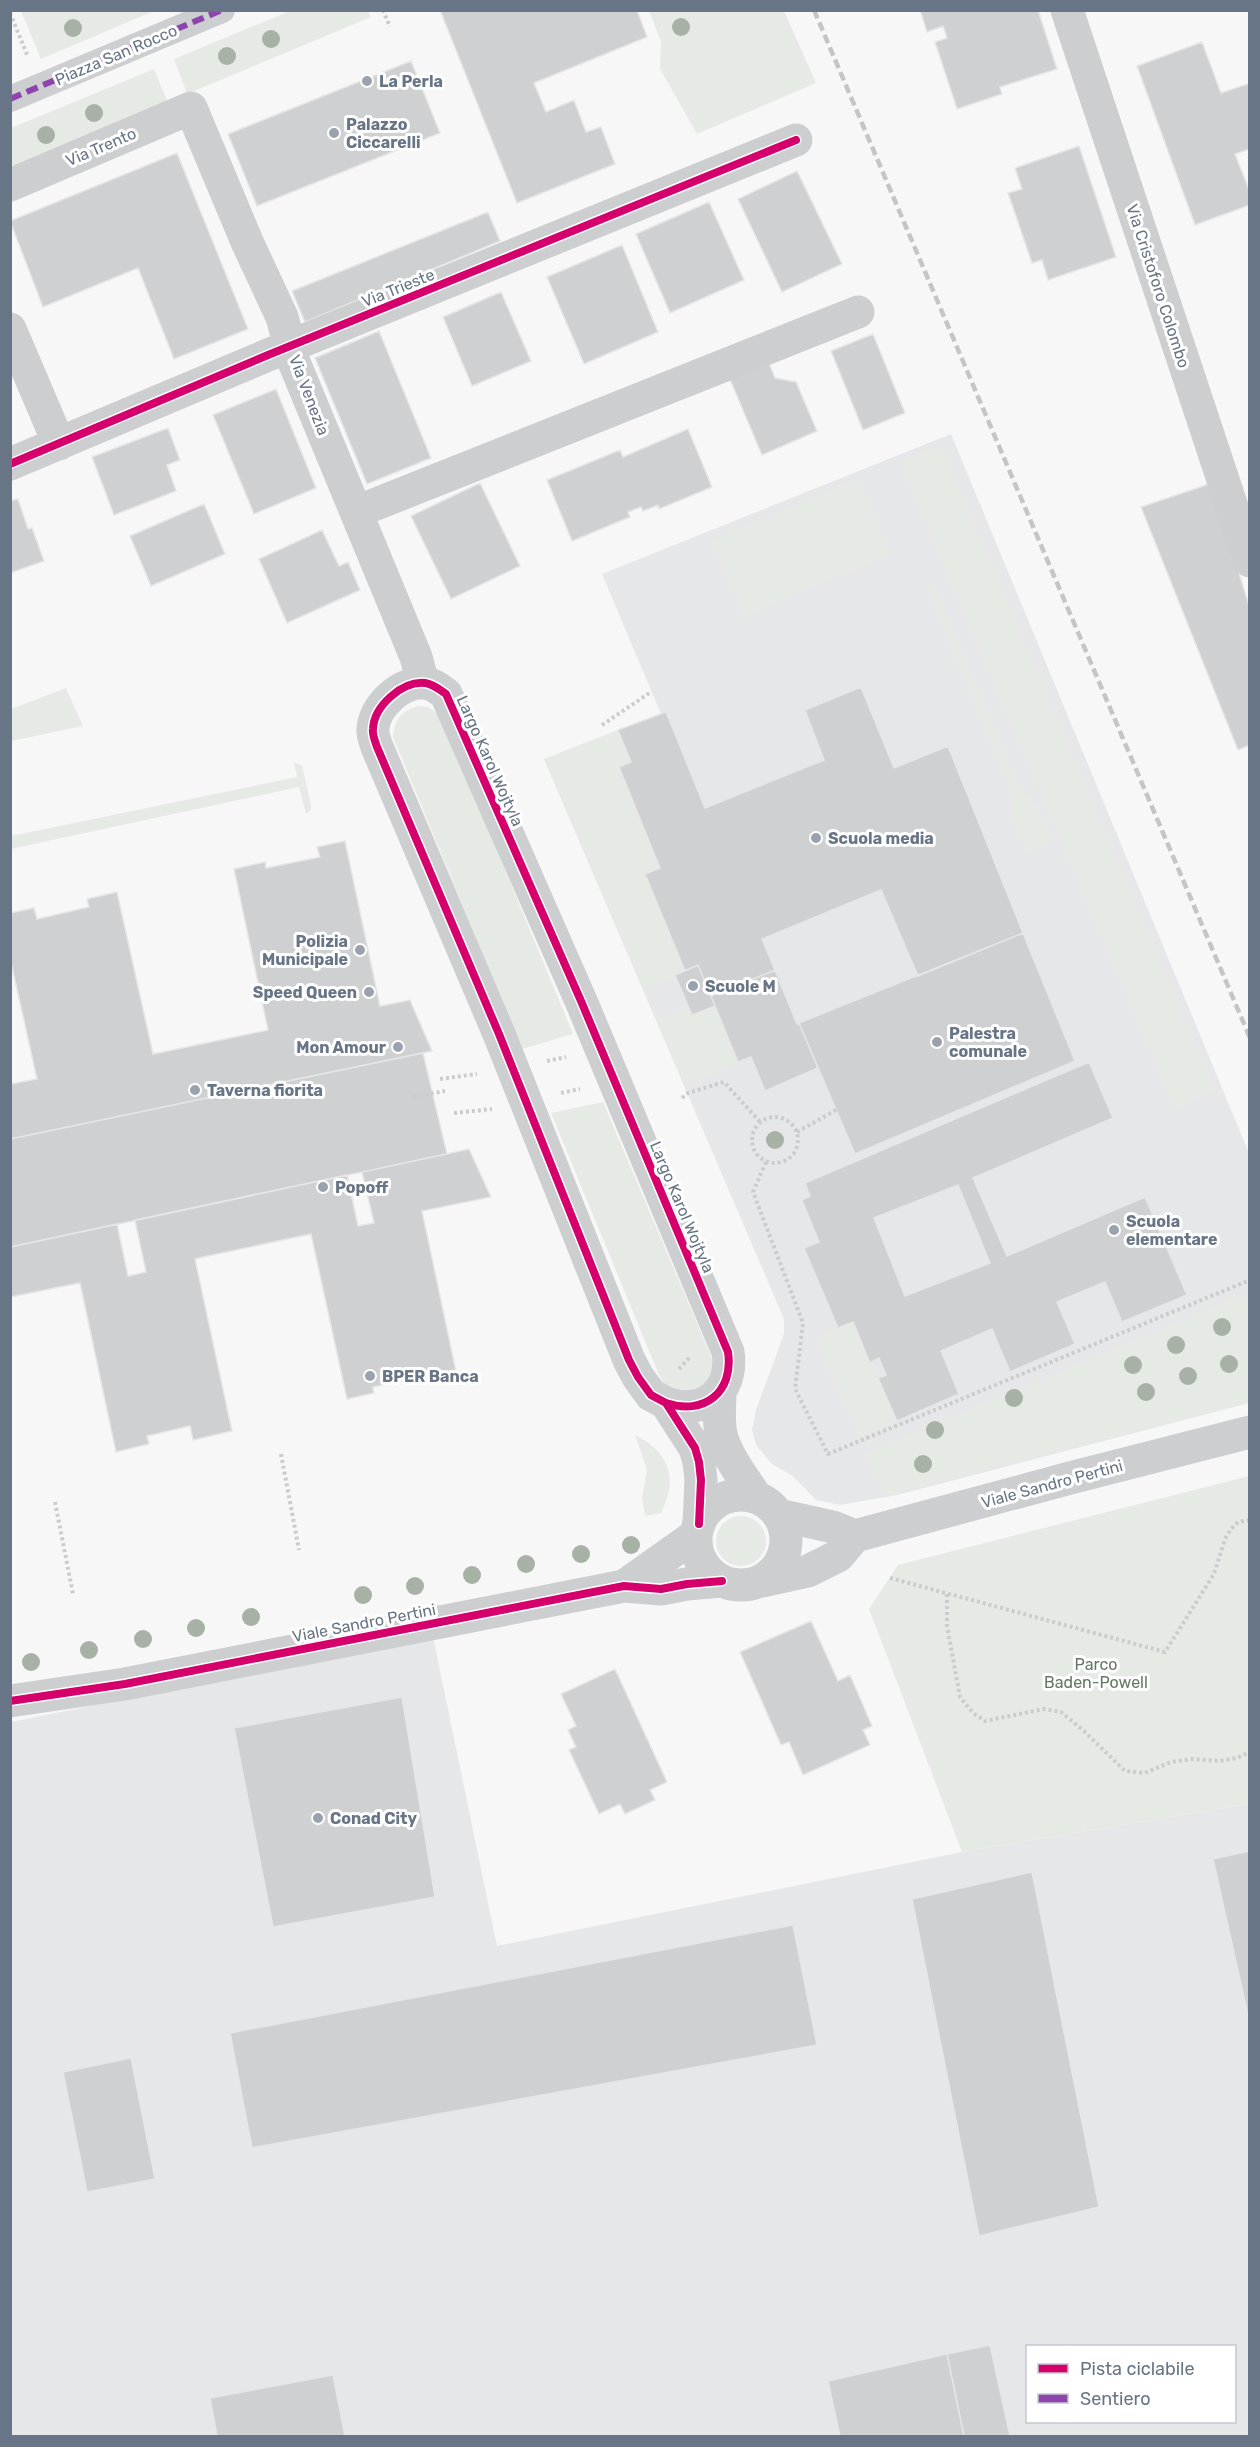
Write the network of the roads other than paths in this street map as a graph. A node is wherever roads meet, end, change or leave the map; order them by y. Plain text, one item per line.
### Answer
1 (222, 10) edge
2 (1067, 10) edge
3 (10, 99) edge
4 (192, 108) joint
5 (796, 140) dead end
6 (10, 185) edge
7 (858, 312) dead end
8 (10, 329) edge
9 (290, 346) junction
10 (59, 444) junction
11 (10, 464) edge
12 (356, 512) junction
13 (1250, 561) edge
14 (423, 683) junction
15 (669, 1389) junction
16 (720, 1391) junction
17 (1250, 1432) edge
18 (768, 1506) junction
19 (698, 1529) junction
20 (855, 1536) junction
21 (722, 1581) junction
22 (763, 1581) junction
23 (624, 1586) junction
24 (10, 1701) edge

1 - 3 street, Piazza San Rocco
2 - 13 street, Via Cristoforo Colombo
4 - 6 street, Via Trento
4 - 9 street, Via Venezia
5 - 9 street, Via Trieste
7 - 12 street
8 - 10 street
9 - 10 street, Via Trieste
9 - 12 street, Via Venezia
10 - 11 street, Via Trieste
12 - 14 street, Via Venezia
14 - 15 street
14 - 16 street, Largo Karol Wojtyla
15 - 16 street
15 - 19 street
16 - 18 street, Largo Karol Wojtyla
17 - 20 street, Viale Sandro Pertini
18 - 19 street
18 - 20 street
18 - 22 street
19 - 21 street
19 - 23 street, Viale Sandro Pertini
20 - 22 street
21 - 22 street
21 - 23 street, Viale Sandro Pertini
23 - 24 street, Viale Sandro Pertini

